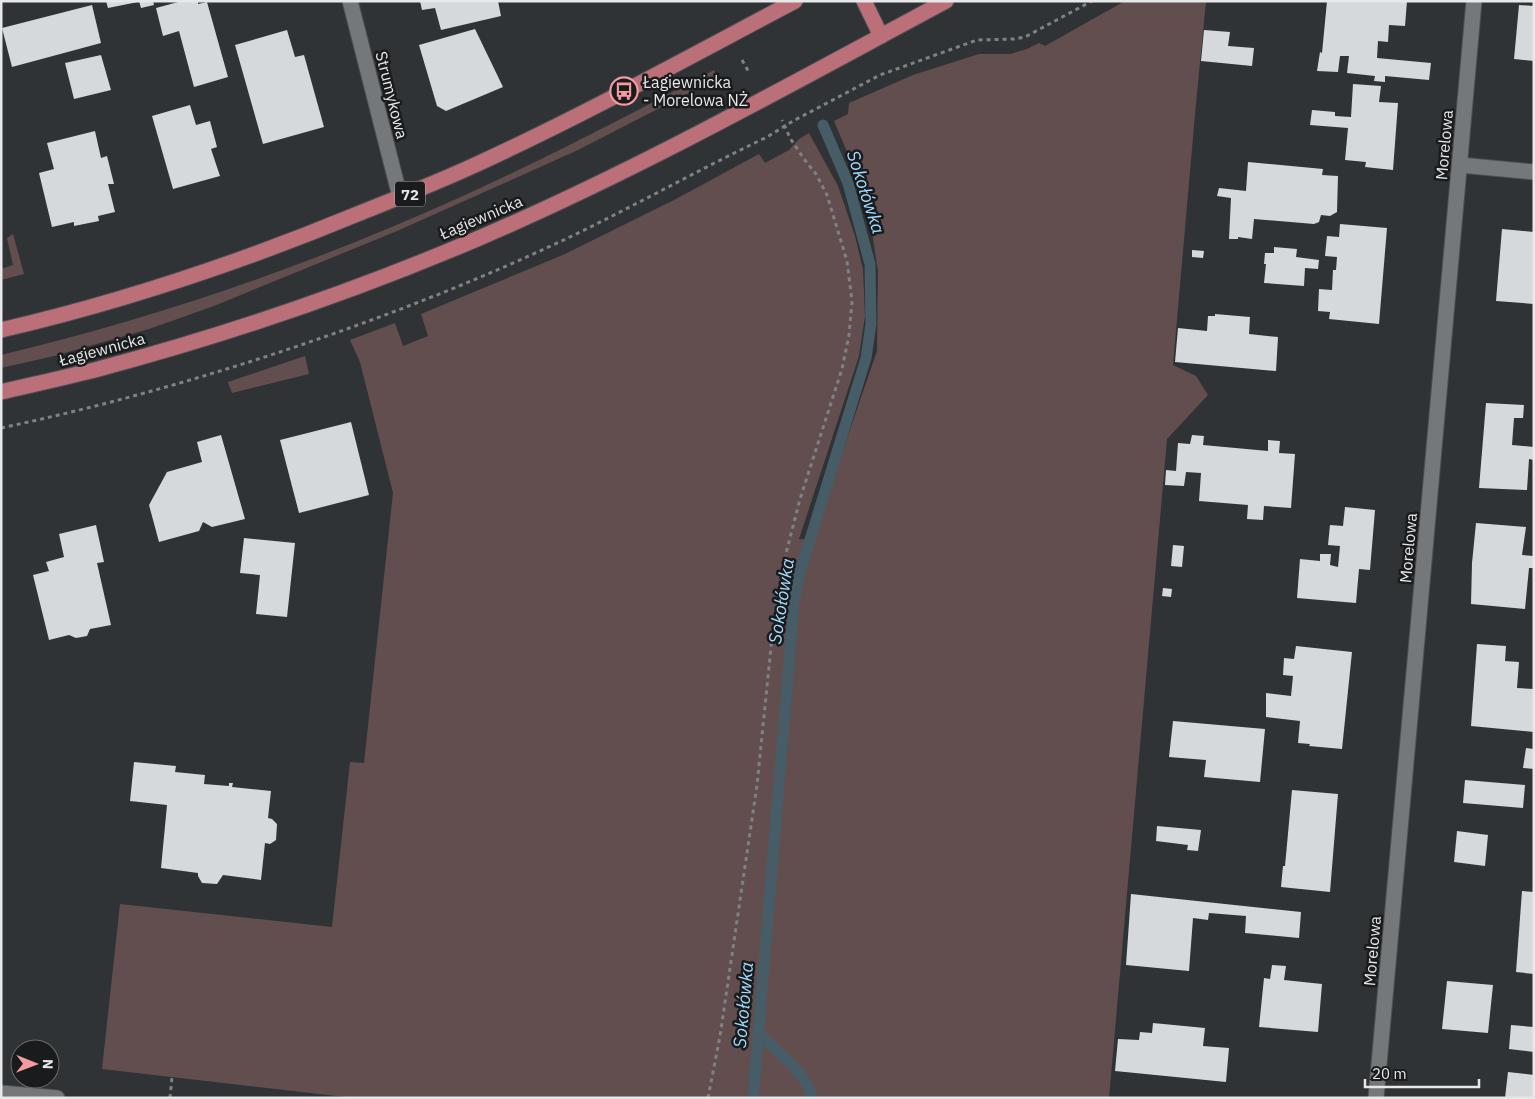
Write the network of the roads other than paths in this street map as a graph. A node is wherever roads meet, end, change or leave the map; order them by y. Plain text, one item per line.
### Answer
1 (350, 1) edge
2 (795, 1) edge
3 (864, 1) edge
4 (946, 1) edge
5 (1474, 1) edge
6 (881, 36) junction
7 (1460, 165) junction
8 (1534, 172) edge
9 (400, 198) junction
10 (1, 330) edge
11 (1, 392) edge
12 (1, 1092) edge
13 (57, 1098) edge
14 (1376, 1098) edge

1 - 9 street, Strumykowa
2 - 9 main road, 72
3 - 6 main road
4 - 6 main road, Łagiewnicka
5 - 7 street, Morelowa
6 - 11 main road, Łagiewnicka
7 - 8 street
7 - 14 street, Morelowa
9 - 10 main road, 72
12 - 13 street

